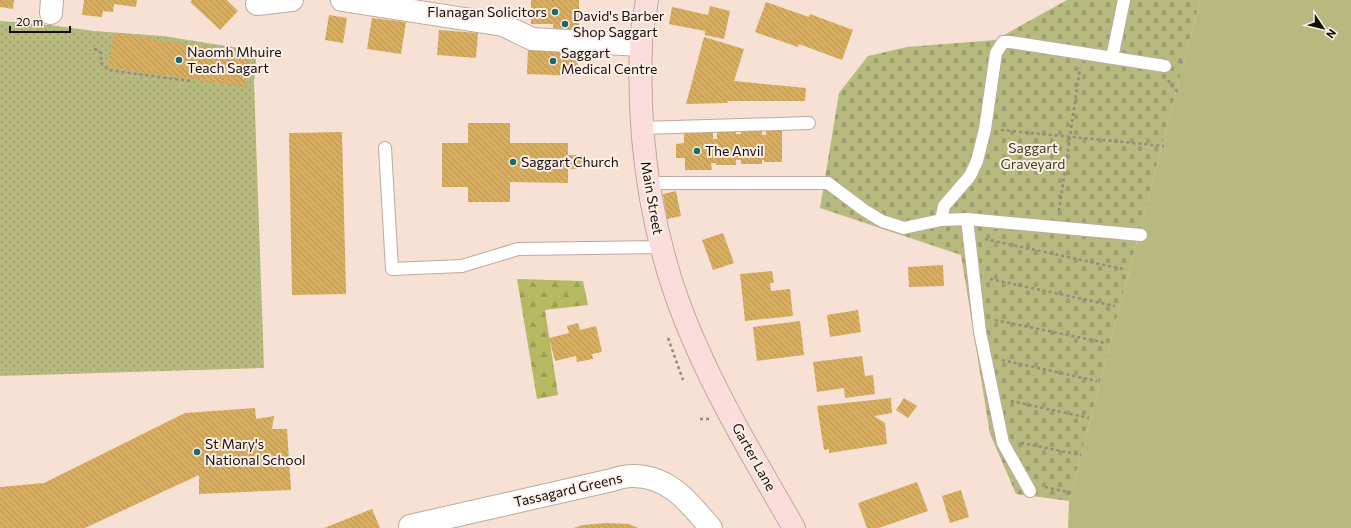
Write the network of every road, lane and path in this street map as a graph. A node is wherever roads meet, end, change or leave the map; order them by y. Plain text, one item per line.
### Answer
1 (292, 0) edge
2 (342, 0) edge
3 (647, 0) edge
4 (1124, 0) edge
5 (257, 4) dead end
6 (641, 45) junction
7 (94, 49) dead end
8 (1082, 54) junction
9 (1112, 58) junction
10 (1165, 66) dead end
11 (190, 81) dead end
12 (809, 123) dead end
13 (642, 128) junction
14 (985, 129) junction
15 (1070, 137) junction
16 (1164, 146) dead end
17 (385, 148) dead end
18 (649, 184) junction
19 (1058, 217) dead end
20 (941, 220) junction
21 (967, 220) junction
22 (1141, 235) dead end
23 (969, 236) junction
24 (662, 247) junction
25 (1123, 269) dead end
26 (974, 276) junction
27 (1115, 306) dead end
28 (979, 316) junction
29 (1106, 343) dead end
30 (986, 356) junction
31 (1097, 381) dead end
32 (715, 386) joint
33 (994, 398) junction
34 (1089, 418) dead end
35 (1003, 439) junction
36 (1081, 455) dead end
37 (1028, 487) joint
38 (1072, 493) dead end
39 (411, 528) edge
40 (711, 528) edge
41 (794, 528) edge

1 - 5 street
2 - 6 street
3 - 6 street, Main Street
4 - 9 lane
6 - 13 street, Main Street
7 - 11 path
8 - 9 lane
8 - 14 lane
8 - 15 path
9 - 10 lane
12 - 13 lane
13 - 18 street, Main Street
14 - 15 path
14 - 20 lane
15 - 16 path
15 - 19 path
17 - 24 lane
18 - 20 lane
18 - 24 street, Main Street
20 - 21 lane
21 - 22 lane
21 - 23 lane
23 - 25 path
23 - 26 lane
24 - 32 street, Main Street
26 - 27 path
26 - 28 lane
28 - 29 path
28 - 30 lane
30 - 31 path
30 - 33 lane
32 - 41 street, Garter Lane
33 - 34 path
33 - 35 lane
35 - 36 path
35 - 37 lane
37 - 38 path
39 - 40 street, Tassagard Greens

